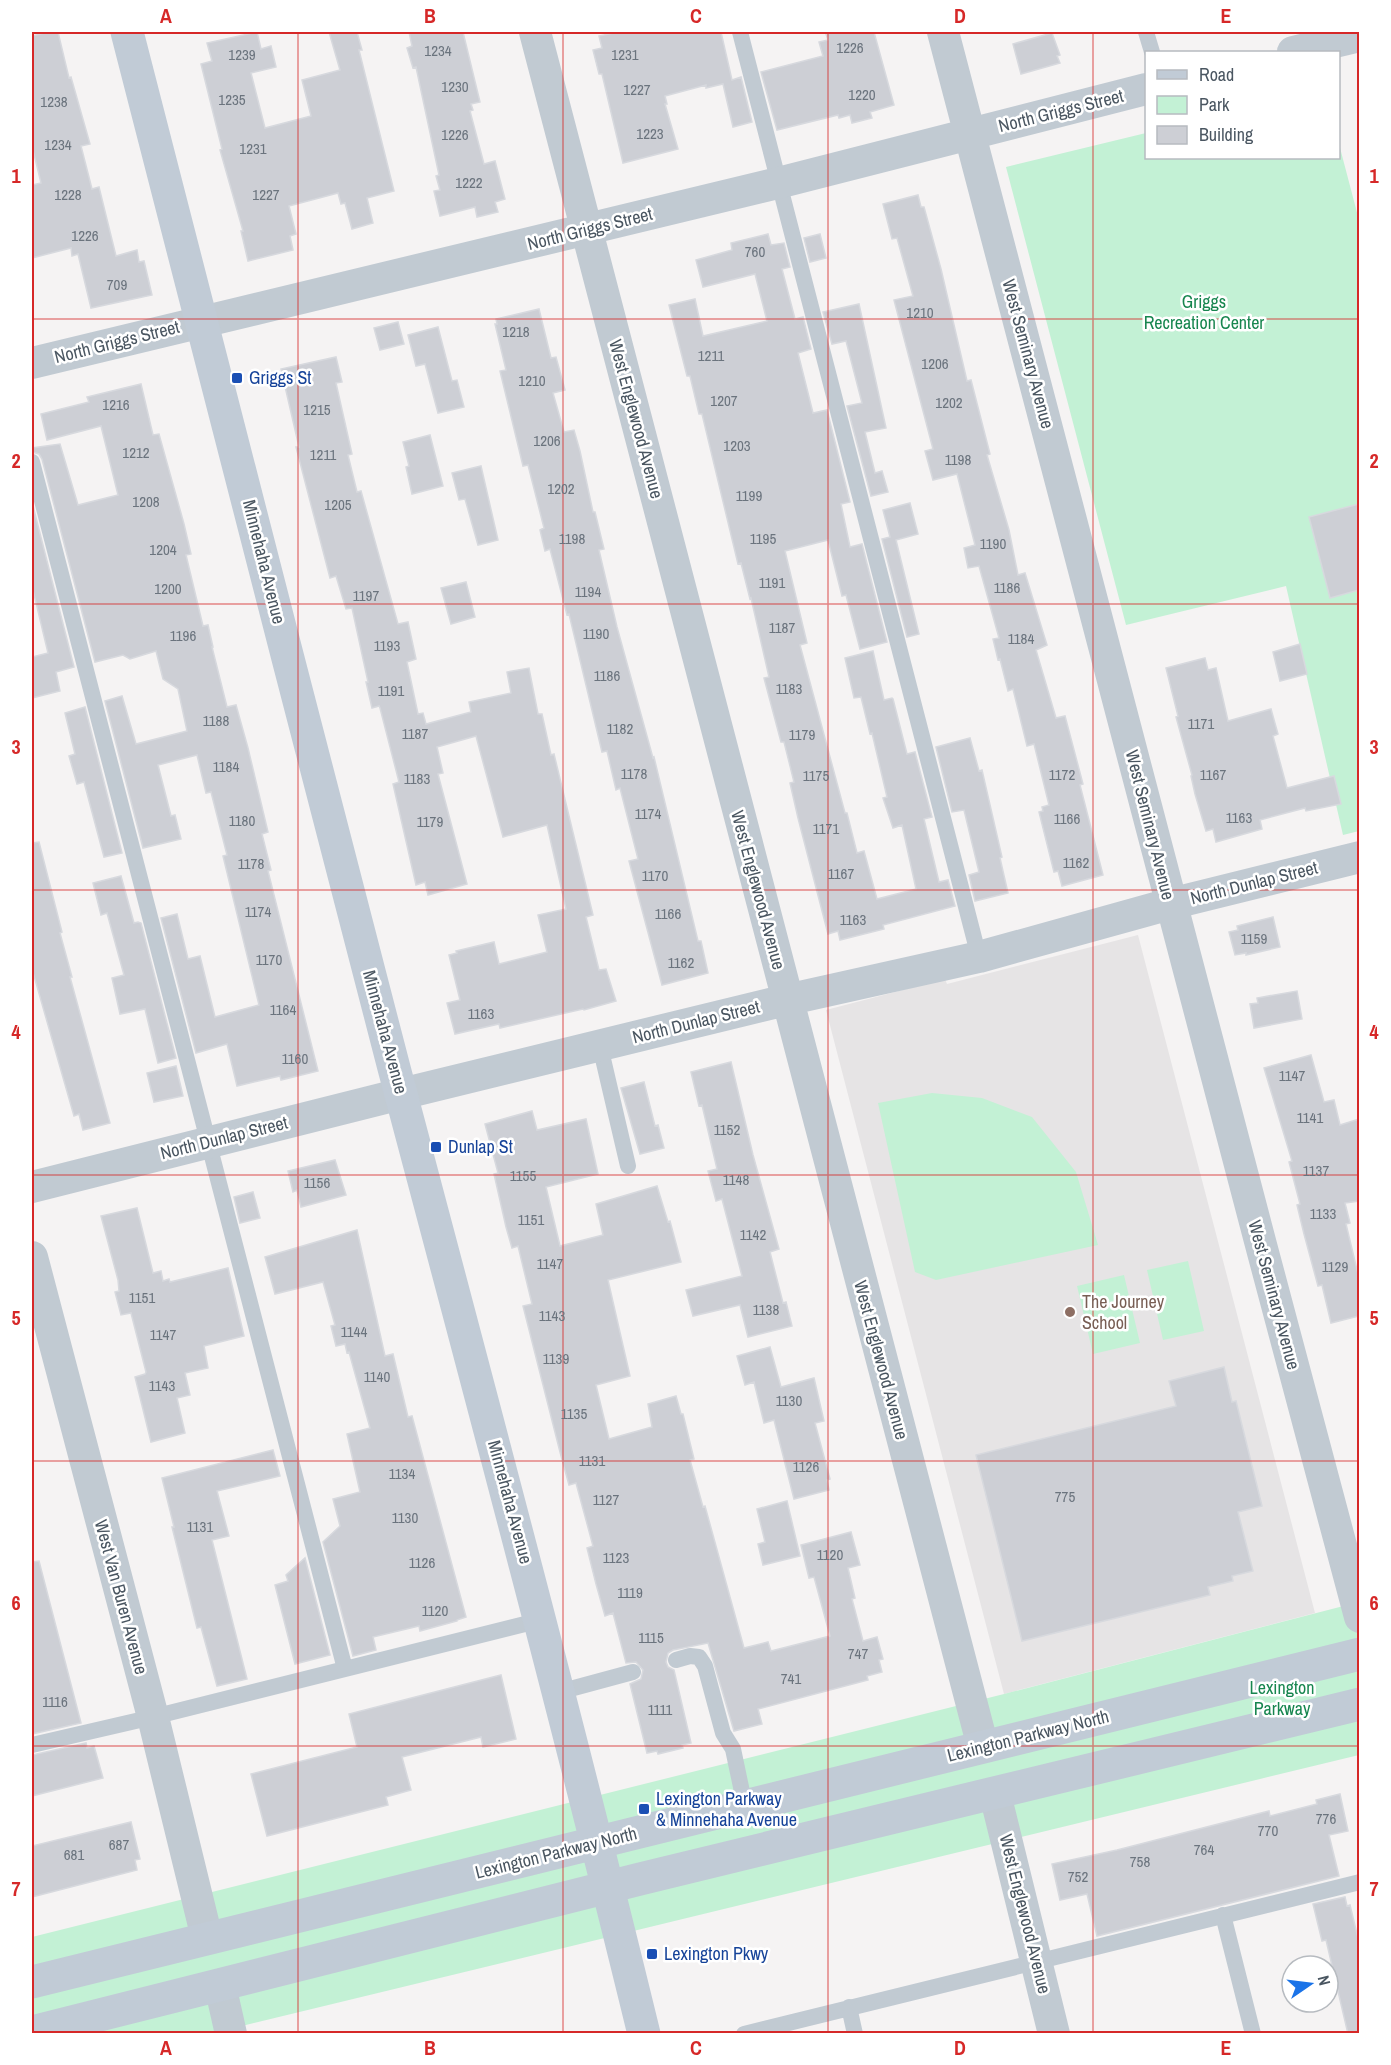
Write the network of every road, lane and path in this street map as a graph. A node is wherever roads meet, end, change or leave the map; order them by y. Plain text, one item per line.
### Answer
1 (126, 32) edge
2 (535, 32) edge
3 (740, 32) edge
4 (943, 32) edge
5 (1146, 32) edge
6 (1357, 39) edge
7 (1152, 51) edge
8 (1298, 51) edge
9 (1145, 89) edge
10 (970, 134) junction
11 (778, 183) junction
12 (586, 229) junction
13 (202, 321) junction
14 (32, 363) edge
15 (32, 462) edge
16 (1359, 858) edge
17 (1170, 904) junction
18 (980, 957) junction
19 (786, 1000) junction
20 (600, 1046) junction
21 (401, 1094) junction
22 (207, 1142) junction
23 (628, 1166) dead end
24 (32, 1186) edge
25 (32, 1257) edge
26 (1359, 1617) edge
27 (541, 1620) junction
28 (1359, 1654) edge
29 (676, 1660) dead end
30 (345, 1669) junction
31 (633, 1672) dead end
32 (559, 1692) junction
33 (1359, 1704) edge
34 (153, 1717) junction
35 (32, 1745) edge
36 (983, 1747) junction
37 (995, 1794) junction
38 (745, 1806) junction
39 (598, 1843) junction
40 (1359, 1882) edge
41 (608, 1887) junction
42 (1223, 1915) junction
43 (207, 1938) junction
44 (1036, 1961) junction
45 (32, 1982) edge
46 (220, 1984) junction
47 (849, 2007) junction
48 (32, 2032) edge
49 (231, 2034) edge
50 (644, 2034) edge
51 (744, 2034) edge
52 (855, 2034) edge
53 (1054, 2034) edge
54 (1253, 2034) edge

1 - 13 main road, Minnehaha Avenue
2 - 12 street, West Englewood Avenue
3 - 11 lane
4 - 10 street, West Seminary Avenue
5 - 7 lane
6 - 8 street
9 - 10 street, North Griggs Street
10 - 11 street, North Griggs Street
10 - 17 street, West Seminary Avenue
11 - 12 street, North Griggs Street
11 - 18 lane
12 - 13 street, North Griggs Street
12 - 19 street, West Englewood Avenue
13 - 14 street, North Griggs Street
13 - 21 main road, Minnehaha Avenue
15 - 22 lane
16 - 17 street, North Dunlap Street
17 - 18 street, North Dunlap Street
17 - 26 street, West Seminary Avenue
18 - 19 street, North Dunlap Street
19 - 20 street, North Dunlap Street
19 - 36 street, West Englewood Avenue
20 - 21 street, North Dunlap Street
20 - 23 lane
21 - 22 street, North Dunlap Street
21 - 27 main road, Minnehaha Avenue
22 - 24 street, North Dunlap Street
22 - 30 lane
25 - 34 street, West Van Buren Avenue
27 - 30 lane
27 - 32 main road, Minnehaha Avenue
28 - 36 main road, Lexington Parkway North
29 - 38 lane
30 - 34 lane
31 - 32 lane
32 - 39 main road, Minnehaha Avenue
33 - 37 main road
34 - 35 lane
34 - 43 street, West Van Buren Avenue
36 - 38 main road, Lexington Parkway North
37 - 41 main road
37 - 44 street, West Englewood Avenue
38 - 39 main road, Lexington Parkway North
39 - 41 main road, Minnehaha Avenue
39 - 43 main road, Lexington Parkway North
40 - 42 lane
41 - 46 main road
41 - 50 main road, Minnehaha Avenue
42 - 44 lane
42 - 54 lane
43 - 45 main road, Lexington Parkway North
44 - 47 lane
44 - 53 street, West Englewood Avenue
46 - 48 main road
46 - 49 street
47 - 51 lane
47 - 52 lane

